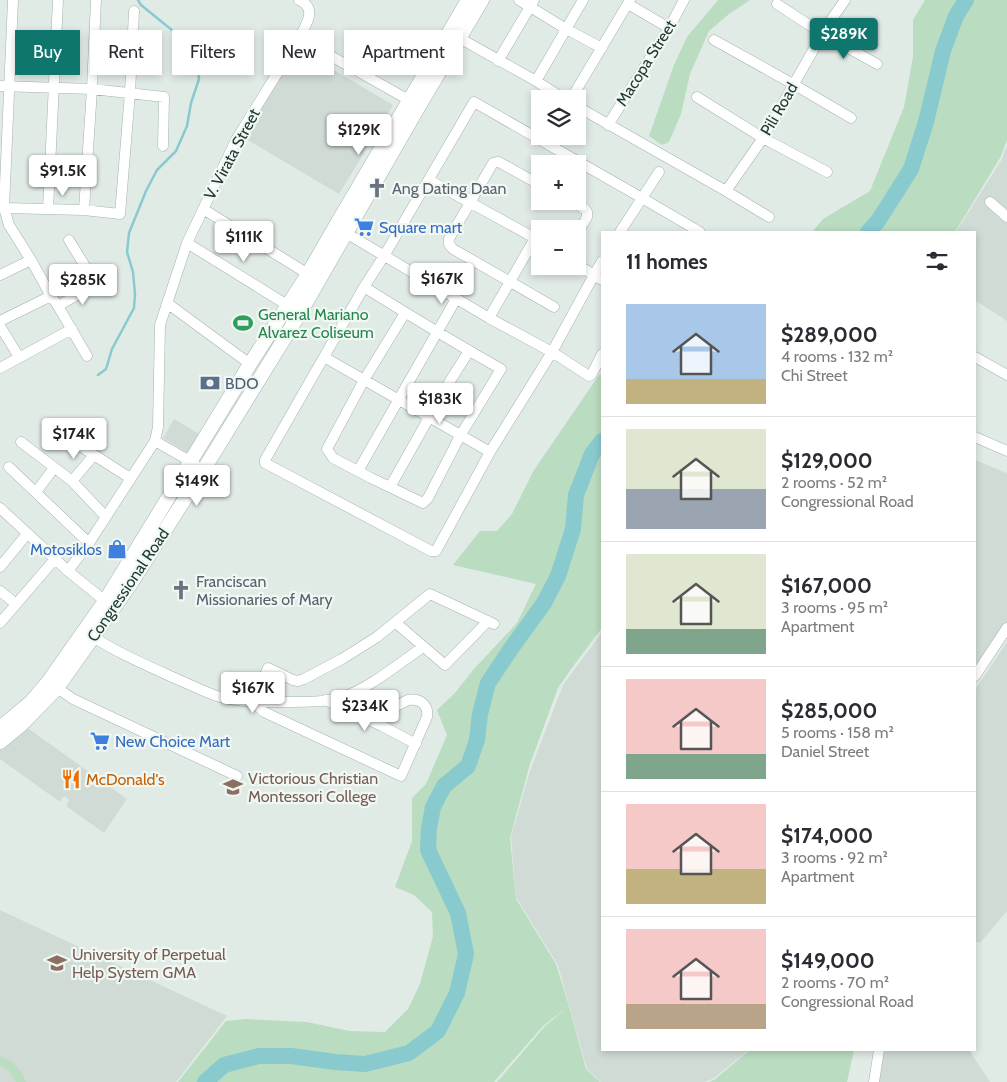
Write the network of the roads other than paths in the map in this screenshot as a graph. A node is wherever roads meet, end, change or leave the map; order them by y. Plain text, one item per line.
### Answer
1 (13, 0) edge
2 (58, 0) edge
3 (96, 0) edge
4 (299, 0) edge
5 (468, 0) edge
6 (482, 0) edge
7 (519, 0) edge
8 (583, 0) edge
9 (684, 0) edge
10 (845, 0) edge
11 (629, 2) edge
12 (532, 3) edge
13 (777, 4) dead end
14 (134, 11) dead end
15 (669, 28) junction
16 (303, 30) edge
17 (456, 30) edge
18 (458, 30) edge
19 (566, 30) junction
20 (823, 34) junction
21 (463, 40) edge
22 (714, 40) dead end
23 (602, 48) junction
24 (334, 58) edge
25 (498, 60) junction
26 (877, 64) dead end
27 (276, 75) edge
28 (430, 75) edge
29 (536, 81) junction
30 (793, 84) junction
31 (5, 86) edge
32 (53, 88) junction
33 (92, 89) junction
34 (550, 90) edge
35 (576, 90) edge
36 (130, 92) junction
37 (697, 97) dead end
38 (414, 103) junction
39 (586, 112) edge
40 (851, 118) dead end
41 (608, 125) junction
42 (763, 138) junction
43 (163, 146) dead end
44 (564, 155) edge
45 (586, 167) edge
46 (3, 172) edge
47 (659, 172) dead end
48 (827, 172) dead end
49 (429, 180) junction
50 (531, 180) edge
51 (726, 191) junction
52 (642, 198) junction
53 (471, 202) junction
54 (990, 202) dead end
55 (4, 208) junction
56 (48, 209) junction
57 (203, 209) junction
58 (84, 210) junction
59 (768, 217) dead end
60 (1007, 217) edge
61 (4, 227) edge
62 (340, 230) junction
63 (621, 231) edge
64 (698, 231) edge
65 (531, 235) edge
66 (69, 240) dead end
67 (187, 243) junction
68 (531, 250) edge
69 (384, 256) junction
70 (31, 260) junction
71 (601, 265) edge
72 (586, 270) edge
73 (308, 274) junction
74 (0, 275) edge
75 (598, 278) edge
76 (510, 281) junction
77 (364, 287) junction
78 (51, 296) junction
79 (456, 298) junction
80 (167, 303) junction
81 (288, 305) junction
82 (58, 306) junction
83 (554, 308) dead end
84 (300, 313) junction
85 (405, 313) junction
86 (489, 318) junction
87 (0, 321) edge
88 (0, 326) edge
89 (72, 330) junction
90 (438, 332) junction
91 (469, 351) junction
92 (552, 352) junction
93 (88, 356) dead end
94 (601, 356) edge
95 (19, 357) junction
96 (324, 357) junction
97 (976, 358) edge
98 (250, 364) junction
99 (0, 368) edge
100 (1007, 375) edge
101 (364, 380) junction
102 (398, 399) junction
103 (430, 418) junction
104 (60, 433) dead end
105 (460, 436) junction
106 (976, 437) edge
107 (155, 441) junction
108 (22, 442) dead end
109 (1007, 450) edge
110 (490, 452) junction
111 (94, 455) junction
112 (190, 462) junction
113 (8, 467) dead end
114 (54, 468) junction
115 (204, 470) junction
116 (358, 471) junction
117 (130, 478) junction
118 (72, 481) junction
119 (390, 487) junction
120 (36, 492) junction
121 (0, 508) edge
122 (105, 516) junction
123 (27, 534) junction
124 (89, 542) junction
125 (55, 559) junction
126 (0, 567) edge
127 (68, 571) junction
128 (0, 591) edge
129 (16, 604) junction
130 (109, 605) junction
131 (0, 623) edge
132 (396, 623) junction
133 (1007, 628) edge
134 (89, 634) junction
135 (423, 647) junction
136 (976, 674) edge
137 (57, 688) junction
138 (325, 700) junction
139 (253, 702) junction
140 (369, 720) junction
141 (0, 728) edge
142 (0, 742) edge
143 (416, 744) junction
144 (237, 776) dead end
145 (879, 1051) edge
146 (874, 1082) edge

1 - 31 street
2 - 32 street
3 - 33 street
4 - 16 street, V. Virata Street
5 - 17 main road, Congressional Road
6 - 18 main road, Congressional Road
7 - 12 street
8 - 19 street
9 - 15 street, Macopa Street
10 - 20 street, Pili Road
11 - 15 street
11 - 23 street
12 - 19 street
12 - 25 street
13 - 20 street
14 - 36 street
15 - 41 street, Macopa Street
19 - 23 street
19 - 29 street
20 - 26 street
20 - 30 street, Pili Road
21 - 25 street
22 - 30 street
23 - 35 street
24 - 38 street
25 - 29 street
27 - 57 street, V. Virata Street
28 - 38 main road, Congressional Road
29 - 34 street
30 - 40 street
30 - 42 street, Pili Road
31 - 32 street
31 - 46 street
32 - 33 street
32 - 56 street
33 - 36 street
33 - 58 street
36 - 43 street
36 - 58 street
37 - 42 street
38 - 62 main road, Congressional Road
39 - 41 street
41 - 51 street
42 - 48 street
42 - 51 street, Pili Road
44 - 49 street
45 - 52 street
46 - 55 street
47 - 52 street
49 - 53 street
49 - 69 street
50 - 53 street
51 - 59 street
52 - 63 street
52 - 64 street
53 - 65 street
53 - 76 street
54 - 60 street
55 - 56 street
55 - 61 street
56 - 58 street
57 - 67 street, V. Virata Street
57 - 73 street
61 - 70 street
62 - 69 street
62 - 73 main road, Congressional Road
62 - 84 main road, Congressional Road
66 - 82 street
67 - 80 street, V. Virata Street
67 - 81 street
68 - 76 street
69 - 77 street
69 - 79 street
70 - 74 street
70 - 78 street
71 - 75 street
72 - 75 street
73 - 81 main road, Congressional Road
75 - 92 street
76 - 83 street
76 - 86 street
77 - 85 street
77 - 96 street
78 - 82 street
78 - 87 street
79 - 86 street
79 - 90 street
80 - 98 street
80 - 107 street, V. Virata Street
81 - 84 street
81 - 98 main road, Congressional Road
82 - 89 street
84 - 115 main road, Congressional Road
85 - 90 street
85 - 101 street
86 - 92 street
88 - 95 street
89 - 93 street
89 - 95 street
90 - 91 street
90 - 102 street
91 - 103 street
91 - 105 street
92 - 94 street
92 - 110 street
95 - 99 street
96 - 101 street
96 - 110 street
97 - 100 street
98 - 112 main road, Congressional Road
101 - 102 street
101 - 116 street
102 - 103 street
102 - 116 street
103 - 105 street
103 - 119 street
104 - 111 street
105 - 110 street
105 - 119 street
106 - 109 street
107 - 112 street
107 - 117 street
108 - 114 street
111 - 117 street
111 - 118 street
112 - 115 street
112 - 130 main road, Congressional Road
113 - 120 street
114 - 118 street
114 - 120 street
115 - 130 main road, Congressional Road
116 - 119 street
117 - 122 street
118 - 122 street
120 - 124 street
121 - 123 street
122 - 124 street
123 - 125 street
123 - 126 street
124 - 127 street
125 - 127 street
125 - 129 street
127 - 130 street
128 - 129 street
129 - 131 street
130 - 134 main road, Congressional Road
132 - 135 street
132 - 135 street
132 - 139 street
133 - 136 street
134 - 137 main road, Congressional Road
134 - 139 street
134 - 141 main road, Congressional Road
135 - 138 street
137 - 142 main road, Congressional Road
137 - 144 street
138 - 139 street
138 - 140 street
139 - 143 street
140 - 143 street
140 - 143 street
145 - 146 street

